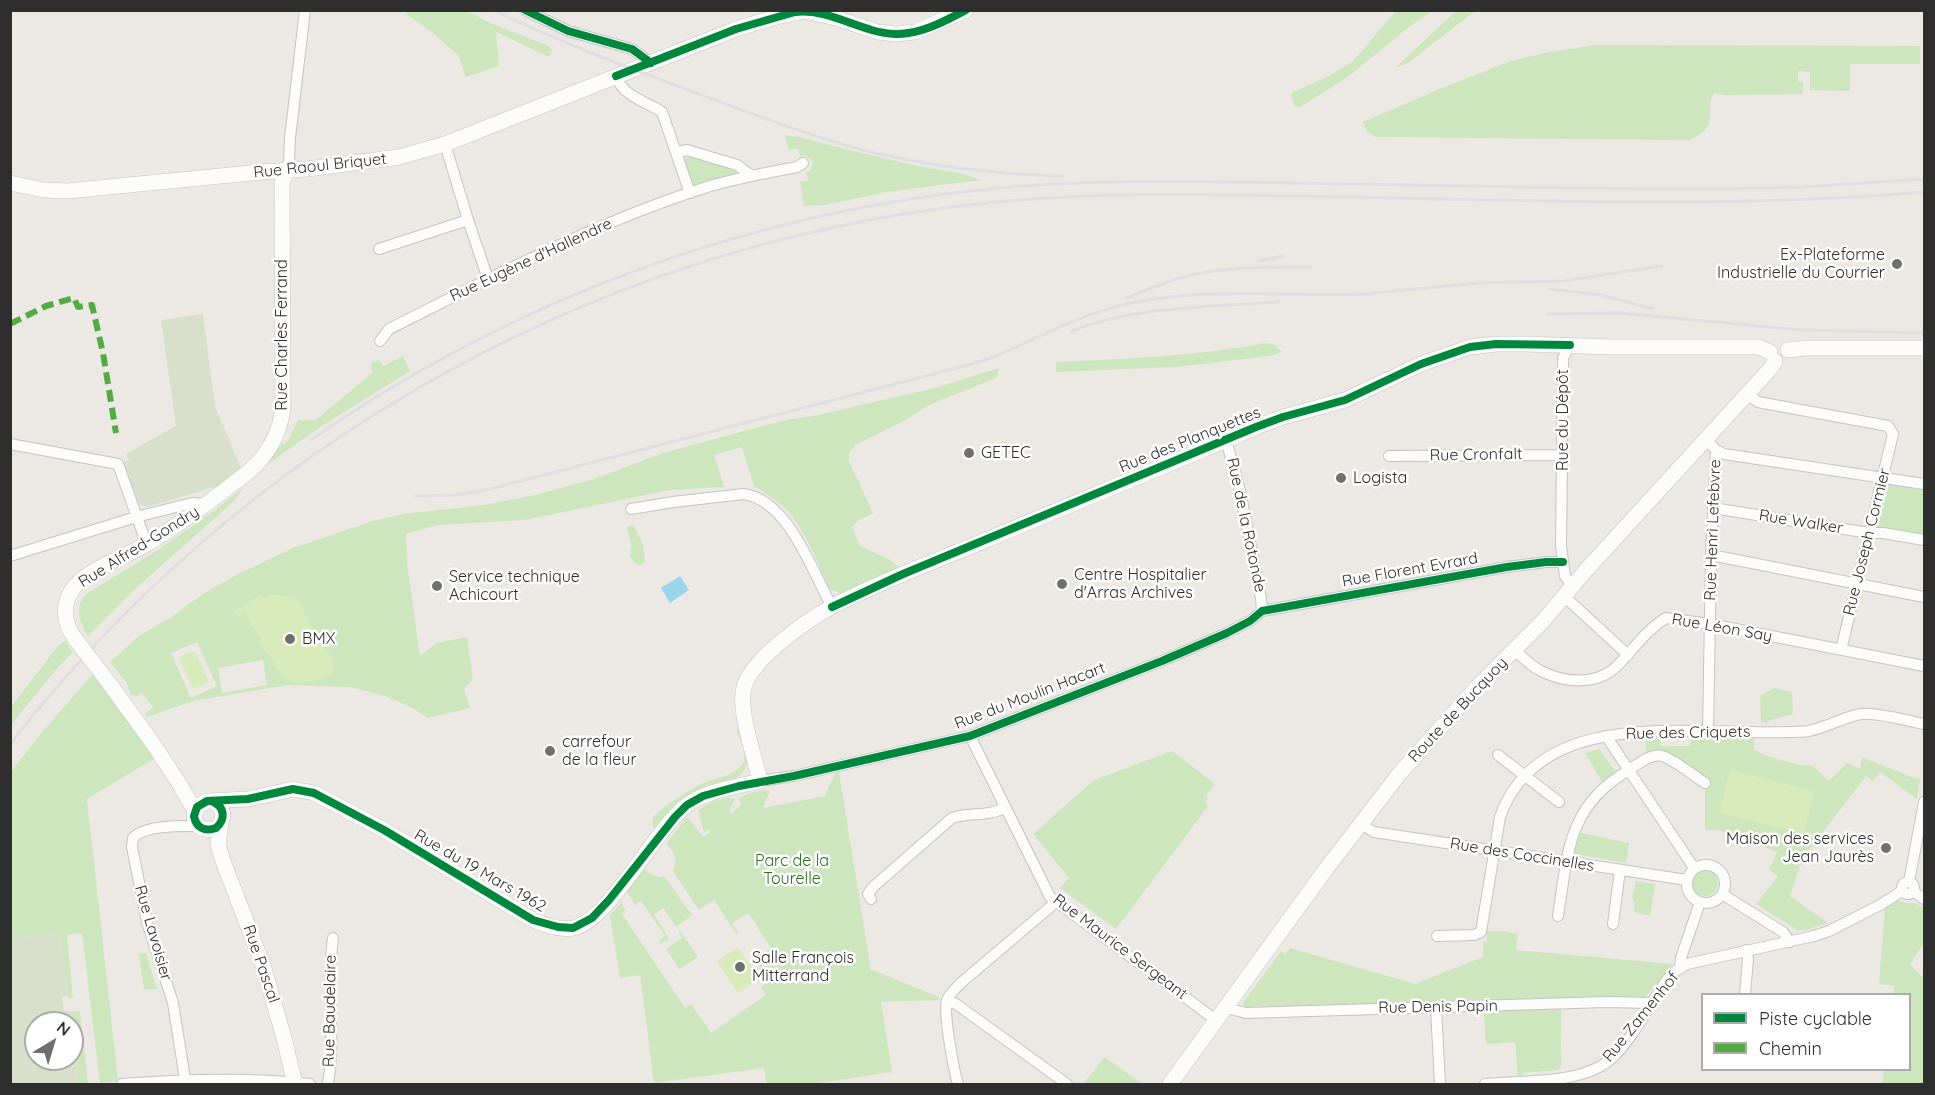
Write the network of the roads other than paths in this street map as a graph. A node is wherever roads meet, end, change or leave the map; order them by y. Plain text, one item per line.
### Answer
1 (305, 10) edge
2 (525, 10) edge
3 (966, 10) edge
4 (651, 63) junction
5 (616, 76) junction
6 (445, 144) junction
7 (677, 152) junction
8 (803, 163) dead end
9 (286, 171) junction
10 (752, 176) junction
11 (10, 183) edge
12 (690, 193) junction
13 (468, 220) junction
14 (380, 249) dead end
15 (488, 279) junction
16 (380, 341) dead end
17 (1570, 345) junction
18 (1924, 348) edge
19 (1773, 356) junction
20 (1747, 394) junction
21 (1226, 440) junction
22 (10, 444) edge
23 (1711, 445) junction
24 (1562, 455) junction
25 (1389, 456) dead end
26 (1883, 477) junction
27 (1924, 484) edge
28 (207, 504) junction
29 (1713, 508) junction
30 (631, 510) dead end
31 (136, 517) junction
32 (1869, 533) junction
33 (1924, 540) edge
34 (147, 544) junction
35 (1711, 555) junction
36 (10, 556) edge
37 (1563, 562) junction
38 (1857, 584) junction
39 (1568, 591) junction
40 (1924, 597) edge
41 (832, 607) junction
42 (1262, 611) junction
43 (1710, 624) junction
44 (1514, 650) junction
45 (1841, 650) junction
46 (1628, 655) junction
47 (1924, 666) edge
48 (109, 683) joint
49 (1924, 724) edge
50 (1708, 731) junction
51 (970, 735) junction
52 (1606, 736) junction
53 (1498, 755) dead end
54 (1627, 770) junction
55 (1525, 777) junction
56 (760, 781) junction
57 (1705, 783) dead end
58 (180, 785) junction
59 (248, 799) junction
60 (210, 801) junction
61 (1559, 802) dead end
62 (1924, 802) edge
63 (1005, 807) junction
64 (222, 820) junction
65 (194, 822) junction
66 (1360, 824) junction
67 (218, 845) junction
68 (1495, 850) junction
69 (1566, 862) junction
70 (1694, 868) junction
71 (1620, 870) junction
72 (1687, 880) junction
73 (1908, 888) junction
74 (1722, 894) junction
75 (871, 899) dead end
76 (1924, 900) edge
77 (1056, 902) junction
78 (1700, 902) junction
79 (1558, 916) dead end
80 (1613, 924) dead end
81 (1437, 936) dead end
82 (333, 938) dead end
83 (1790, 942) junction
84 (1746, 950) junction
85 (1680, 969) junction
86 (1745, 993) edge
87 (947, 1000) junction
88 (1651, 1003) junction
89 (1436, 1008) junction
90 (1222, 1014) junction
91 (185, 1080) junction
92 (1571, 1081) edge
93 (122, 1084) edge
94 (294, 1084) edge
95 (310, 1084) edge
96 (328, 1084) edge
97 (958, 1084) edge
98 (1067, 1084) edge
99 (1170, 1084) edge
100 (1440, 1084) edge
101 (1485, 1084) edge

1 - 9 street
2 - 4 street
3 - 4 street, Rue Raoul Briquet
4 - 5 street, Rue Raoul Briquet
5 - 6 street, Rue Raoul Briquet
5 - 7 street
6 - 9 street, Rue Raoul Briquet
6 - 13 street
7 - 10 street
7 - 12 street
8 - 10 street, Rue Eugène d'Hallendre
9 - 11 street, Rue Raoul Briquet
9 - 28 street, Rue Charles Ferrand
10 - 12 street, Rue Eugène d'Hallendre
12 - 15 street, Rue Eugène d'Hallendre
13 - 14 street
13 - 15 street
15 - 16 street, Rue Eugène d'Hallendre
17 - 19 street, Rue du Dépôt
17 - 21 street, Rue des Planquettes
17 - 24 street, Rue du Dépôt
18 - 19 street, Rue du Dépôt
19 - 20 street, Route de Bucquoy
20 - 23 street, Route de Bucquoy
20 - 26 street, Rue Joseph Cormier
21 - 41 street, Rue des Planquettes
21 - 42 street, Rue de la Rotonde
22 - 31 street
23 - 26 street
23 - 29 street, Rue Henri Lefebvre
23 - 39 street, Route de Bucquoy
24 - 25 street, Rue Cronfalt
24 - 37 street, Rue du Dépôt
26 - 27 street
26 - 32 street, Rue Joseph Cormier
28 - 31 street
28 - 34 street, Rue Alfred-Gondry
29 - 32 street, Rue Walker
29 - 35 street, Rue Henri Lefebvre
30 - 41 street
31 - 34 street
31 - 36 street
32 - 33 street, Rue Walker
32 - 38 street, Rue Joseph Cormier
34 - 48 street, Rue Alfred-Gondry, bridge
35 - 38 street
35 - 43 street, Rue Henri Lefebvre
37 - 39 street, Rue du Dépôt
37 - 42 street, Rue Florent Evrard
38 - 40 street
38 - 45 street, Rue Joseph Cormier
39 - 44 street, Route de Bucquoy
39 - 46 street
41 - 56 street, Rue des Planquettes
42 - 51 street, Rue du Moulin Hacart
43 - 45 street, Rue Léon Say
43 - 46 street, Rue Léon Say
43 - 50 street, Rue Henri Lefebvre
44 - 46 street, Rue Léon Say
44 - 66 street, Route de Bucquoy
45 - 47 street, Rue Léon Say
48 - 58 street, Rue Pascal
49 - 50 street, Rue des Criquets
50 - 52 street, Rue des Criquets
51 - 56 street, Rue du Moulin Hacart
51 - 63 street, Rue Maurice Sergeant
52 - 54 street
52 - 55 street, Rue des Criquets
53 - 55 street
54 - 57 street
54 - 69 street
54 - 70 street
55 - 61 street
55 - 68 street, Rue des Criquets
56 - 59 street, Rue du 19 Mars 1962
58 - 60 street, Rue Pascal
58 - 65 street, Rue Pascal
59 - 60 street, Rue du 19 Mars 1962
59 - 64 street, Rue du 19 Mars 1962
60 - 64 street
60 - 65 street
62 - 73 street
63 - 75 street
63 - 77 street, Rue Maurice Sergeant
64 - 65 street
64 - 67 street, Rue Pascal
65 - 67 street, Rue Pascal
65 - 91 street, Rue Lavoisier
66 - 68 street, Rue des Coccinelles
66 - 90 street, Route de Bucquoy
67 - 94 street, Rue Pascal
68 - 69 street, Rue des Coccinelles
68 - 81 street, Rue des Criquets
69 - 71 street, Rue des Coccinelles
69 - 79 street
70 - 72 street
70 - 74 street
71 - 72 street, Rue des Coccinelles
71 - 80 street
72 - 78 street
73 - 76 street
73 - 83 street, Rue Zamenhof
74 - 78 street
74 - 83 street
77 - 87 street
77 - 90 street, Rue Maurice Sergeant
78 - 85 street
82 - 96 street, Rue Baudelaire
83 - 84 street, Rue Zamenhof
84 - 85 street, Rue Zamenhof
84 - 86 street
85 - 88 street, Rue Zamenhof
87 - 97 street
87 - 98 street
88 - 89 street, Rue Denis Papin
88 - 92 street, Rue Zamenhof
89 - 90 street, Rue Denis Papin
89 - 100 street
90 - 99 street, Route de Bucquoy
91 - 93 street
91 - 94 street
92 - 101 street, Rue Zamenhof
94 - 95 street

